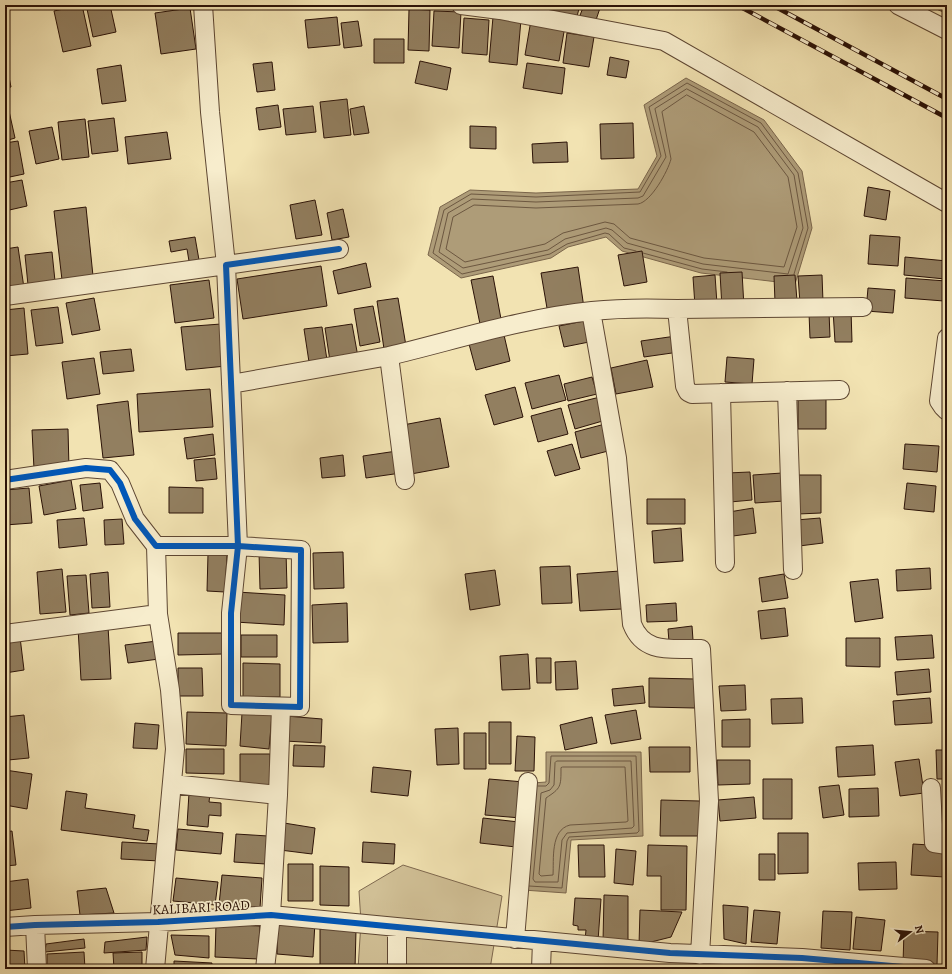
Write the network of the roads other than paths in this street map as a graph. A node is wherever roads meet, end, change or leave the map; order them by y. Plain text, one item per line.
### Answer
1 (203, 5) edge
2 (461, 5) edge
3 (898, 5) edge
4 (947, 30) edge
5 (947, 203) edge
6 (339, 249) dead end
7 (226, 265) junction
8 (5, 296) edge
9 (863, 307) dead end
10 (677, 309) junction
11 (591, 311) junction
12 (947, 338) edge
13 (389, 356) junction
14 (231, 384) junction
15 (840, 390) dead end
16 (787, 391) junction
17 (721, 393) junction
18 (947, 411) edge
19 (5, 480) edge
20 (405, 480) dead end
21 (156, 546) junction
22 (238, 546) junction
23 (725, 563) dead end
24 (793, 570) dead end
25 (158, 614) junction
26 (5, 634) edge
27 (281, 707) junction
28 (528, 782) dead end
29 (172, 784) junction
30 (931, 788) dead end
31 (278, 795) junction
32 (947, 844) edge
33 (271, 915) junction
34 (158, 922) junction
35 (35, 925) junction
36 (5, 927) edge
37 (397, 928) junction
38 (515, 939) junction
39 (542, 941) junction
40 (700, 955) junction
41 (669, 961) edge
42 (802, 964) edge
43 (37, 969) edge
44 (155, 969) edge
45 (265, 969) edge
46 (397, 969) edge
47 (541, 969) edge
48 (926, 969) edge

1 - 7 street
2 - 5 street
3 - 4 street
6 - 7 street
7 - 8 street
7 - 14 street
9 - 10 street
10 - 11 street
10 - 17 street
11 - 13 street
11 - 40 street
12 - 18 street
13 - 14 street
13 - 20 street
14 - 22 street
15 - 16 street
16 - 17 street
16 - 24 street
17 - 23 street
19 - 21 street
21 - 22 street
21 - 25 street
22 - 27 street
22 - 27 street
25 - 26 street
25 - 29 street
27 - 31 street
28 - 38 street
29 - 31 street
29 - 34 street
30 - 32 street
31 - 33 street
33 - 34 street, KALIBARI ROAD
33 - 37 street, KALIBARI ROAD
33 - 45 street
34 - 35 street, KALIBARI ROAD
34 - 44 street
35 - 36 street, KALIBARI ROAD
35 - 43 street
37 - 38 street, KALIBARI ROAD
37 - 46 street
38 - 39 street, KALIBARI ROAD
39 - 41 street, KALIBARI ROAD
39 - 47 street
40 - 41 street, KALIBARI ROAD
40 - 42 street, KALIBARI ROAD
42 - 48 street, KALIBARI ROAD

